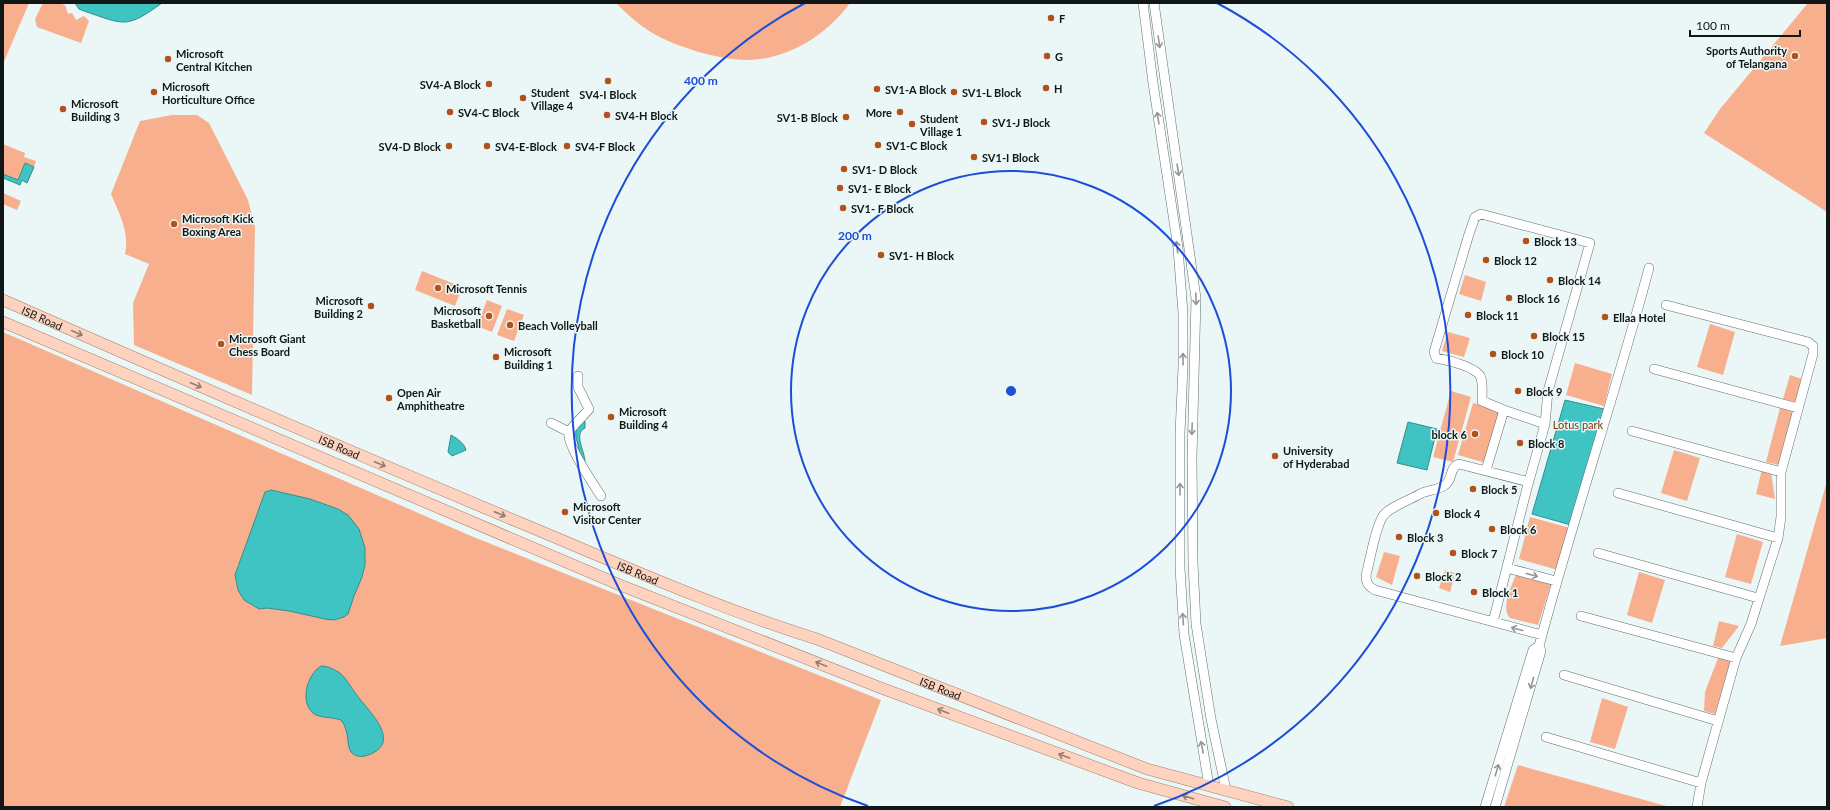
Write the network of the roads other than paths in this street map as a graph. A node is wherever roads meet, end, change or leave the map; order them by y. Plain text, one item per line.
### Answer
1 (1143, 3) edge
2 (1154, 3) edge
3 (1649, 268) dead end
4 (3, 300) edge
5 (1666, 305) dead end
6 (3, 322) edge
7 (1654, 368) dead end
8 (578, 376) dead end
9 (1798, 408) junction
10 (1504, 410) junction
11 (551, 423) dead end
12 (1546, 424) junction
13 (1632, 431) dead end
14 (569, 432) junction
15 (1486, 470) junction
16 (1781, 472) junction
17 (1529, 482) junction
18 (1618, 493) dead end
19 (601, 496) dead end
20 (1778, 538) junction
21 (1598, 553) dead end
22 (1507, 568) junction
23 (1556, 581) junction
24 (1758, 598) junction
25 (1581, 616) dead end
26 (1493, 622) junction
27 (1542, 635) junction
28 (1539, 646) junction
29 (1736, 658) junction
30 (1564, 675) dead end
31 (1718, 721) junction
32 (1546, 737) dead end
33 (1701, 783) junction
34 (1209, 786) junction
35 (1226, 790) junction
36 (1225, 807) edge
37 (1288, 807) edge
38 (1485, 807) edge
39 (1496, 807) edge
40 (1697, 807) edge

34 -> 1 street
2 -> 35 street
3 - 23 street
4 -> 34 main road, ISB Road
5 - 9 street
36 -> 6 main road, ISB Road
7 - 9 street
8 - 14 street
9 - 16 street
10 - 12 street
10 - 12 street
10 - 15 street
11 - 14 street
12 - 17 street
13 - 16 street
14 - 19 street
15 - 17 street
15 - 26 street
16 - 20 street
17 - 22 street
18 - 20 street
20 - 24 street
21 - 24 street
22 -> 23 street
22 - 26 street
23 - 27 street
24 - 29 street
25 - 29 street
27 -> 26 street
27 - 28 street
38 -> 28 street
28 -> 39 street
29 - 31 street
30 - 31 street
31 - 33 street
32 - 33 street
33 - 40 street
34 - 35 main road, ISB Road
35 - 37 main road, ISB Road

